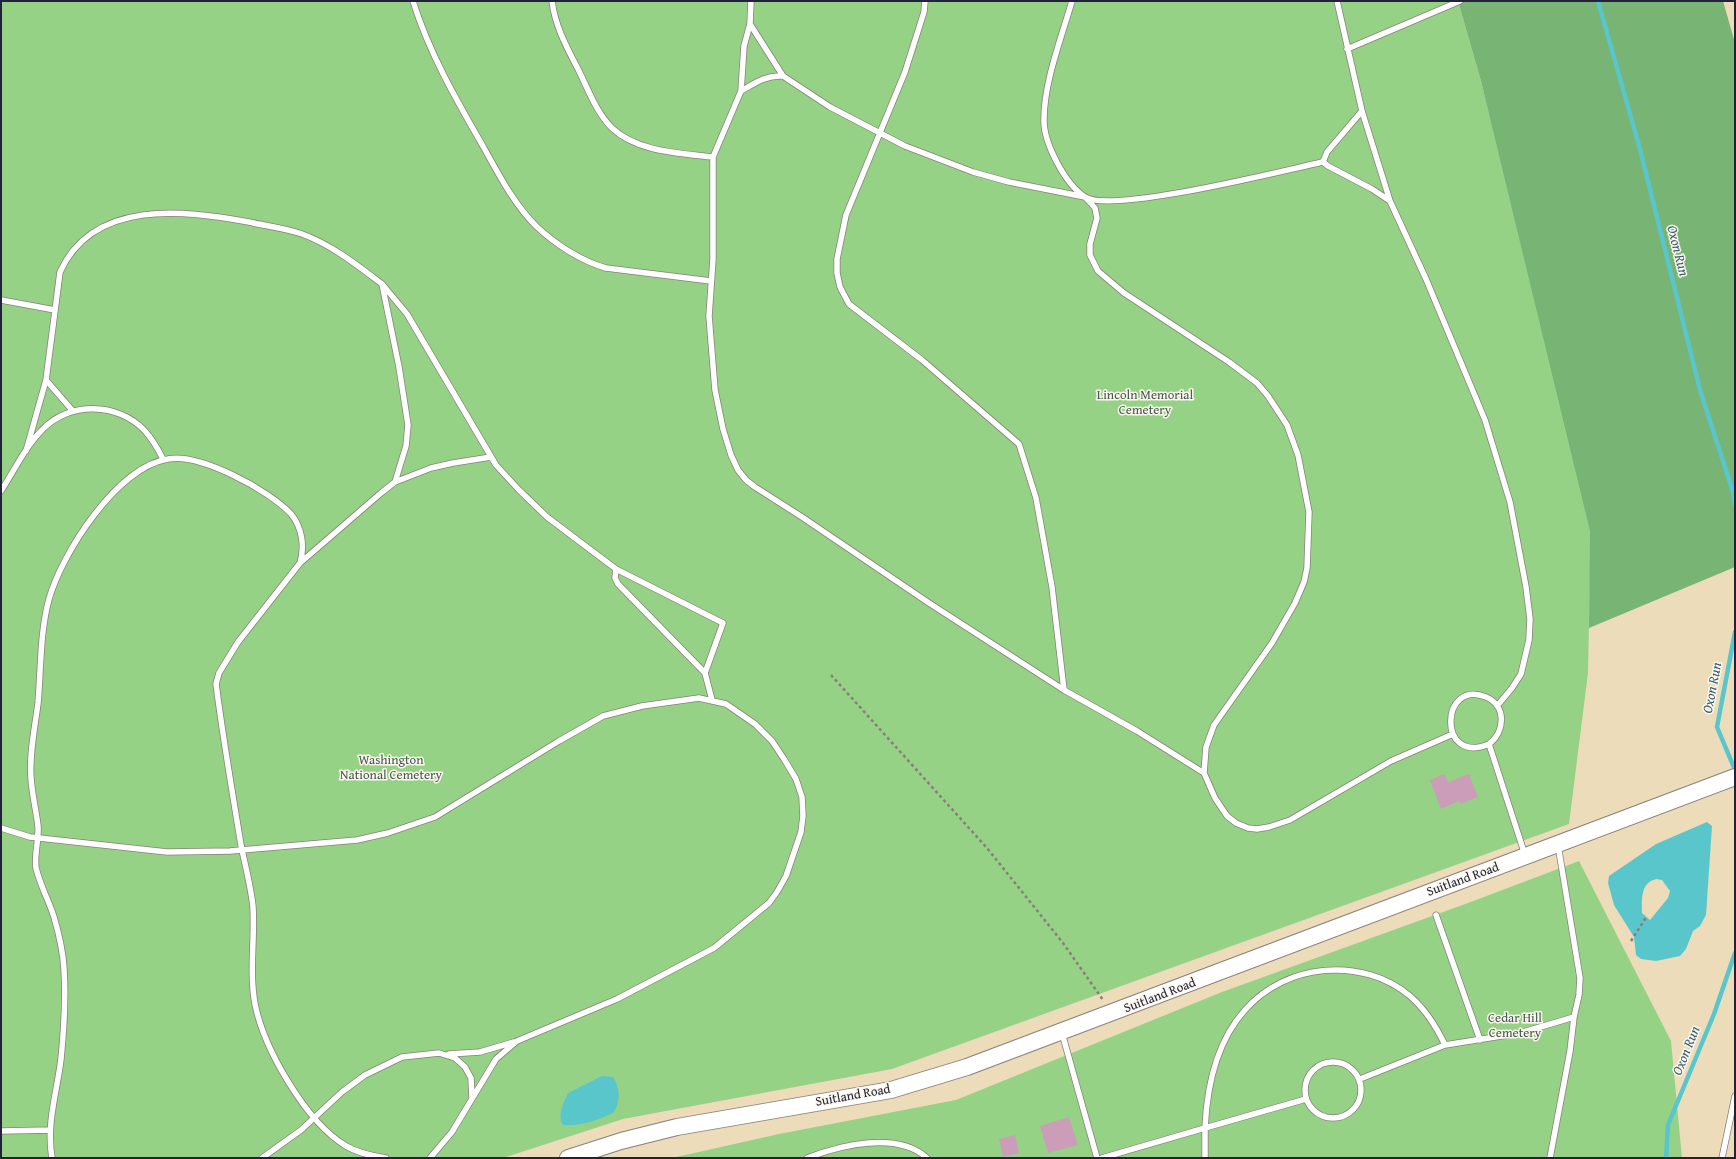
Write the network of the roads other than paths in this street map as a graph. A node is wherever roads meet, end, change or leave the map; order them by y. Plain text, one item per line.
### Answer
1 (414, 1) edge
2 (552, 1) edge
3 (751, 1) edge
4 (925, 1) edge
5 (1072, 1) edge
6 (1337, 1) edge
7 (1460, 1) edge
8 (750, 24) junction
9 (1348, 49) junction
10 (783, 76) junction
11 (741, 91) junction
12 (1362, 111) junction
13 (880, 133) junction
14 (713, 157) junction
15 (1323, 162) junction
16 (1085, 197) junction
17 (1390, 201) junction
18 (711, 281) junction
19 (382, 284) junction
20 (1, 300) edge
21 (55, 310) junction
22 (46, 380) junction
23 (72, 410) junction
24 (26, 451) junction
25 (491, 458) junction
26 (163, 459) junction
27 (395, 482) junction
28 (1, 491) edge
29 (300, 563) junction
30 (616, 569) junction
31 (705, 673) junction
32 (1064, 690) junction
33 (712, 700) junction
34 (1497, 706) junction
35 (1453, 734) junction
36 (1489, 744) junction
37 (1204, 773) junction
38 (1731, 778) edge
39 (1, 828) edge
40 (38, 837) junction
41 (1558, 845) junction
42 (242, 850) junction
43 (1525, 857) junction
44 (1436, 915) dead end
45 (1574, 1017) junction
46 (1062, 1032) junction
47 (1480, 1040) junction
48 (516, 1041) junction
49 (1445, 1045) junction
50 (447, 1054) junction
51 (1360, 1080) junction
52 (1735, 1096) edge
53 (472, 1097) junction
54 (1306, 1099) junction
55 (314, 1118) junction
56 (1205, 1128) junction
57 (50, 1130) junction
58 (1, 1131) edge
59 (52, 1158) edge
60 (262, 1158) edge
61 (386, 1158) edge
62 (430, 1158) edge
63 (568, 1158) edge
64 (807, 1158) edge
65 (927, 1158) edge
66 (1097, 1158) edge
67 (1102, 1158) edge
68 (1205, 1158) edge
69 (1550, 1158) edge
70 (1722, 1158) edge

1 - 18 lane
2 - 14 lane
3 - 8 lane
4 - 13 lane
5 - 16 lane
6 - 9 lane
7 - 9 lane
8 - 10 lane
8 - 11 lane
9 - 12 lane
10 - 11 lane
10 - 13 lane
11 - 14 lane
12 - 15 lane
12 - 17 lane
13 - 16 lane
13 - 32 lane
14 - 18 lane
15 - 16 lane
15 - 17 lane
16 - 37 lane
17 - 34 lane
18 - 32 lane
19 - 21 lane
19 - 25 lane
19 - 27 lane
20 - 21 lane
21 - 22 lane
22 - 23 lane
22 - 24 lane
23 - 24 lane
23 - 26 lane
24 - 28 lane
25 - 27 lane
25 - 30 lane
26 - 29 lane
26 - 40 lane
27 - 29 lane
29 - 42 lane
30 - 31 lane
30 - 31 lane
31 - 33 lane
32 - 37 lane
33 - 42 lane
33 - 48 lane
34 - 35 lane
34 - 36 lane
35 - 36 lane
35 - 37 lane
36 - 43 lane
38 - 41 main road, Suitland Road
39 - 40 lane
40 - 42 lane
40 - 57 lane
41 - 43 main road, Suitland Road
41 - 45 lane
42 - 55 lane
43 - 46 main road, Suitland Road
44 - 47 lane
45 - 47 lane
45 - 69 lane
46 - 63 main road, Suitland Road
46 - 66 lane
47 - 49 lane
48 - 50 lane
48 - 53 lane
49 - 51 lane
49 - 56 lane
50 - 53 lane
50 - 55 lane
51 - 54 lane
51 - 54 lane
52 - 70 lane
53 - 62 lane
54 - 56 lane
55 - 60 lane
55 - 61 lane
56 - 67 lane
56 - 68 lane
57 - 58 lane
57 - 59 lane
64 - 65 lane

